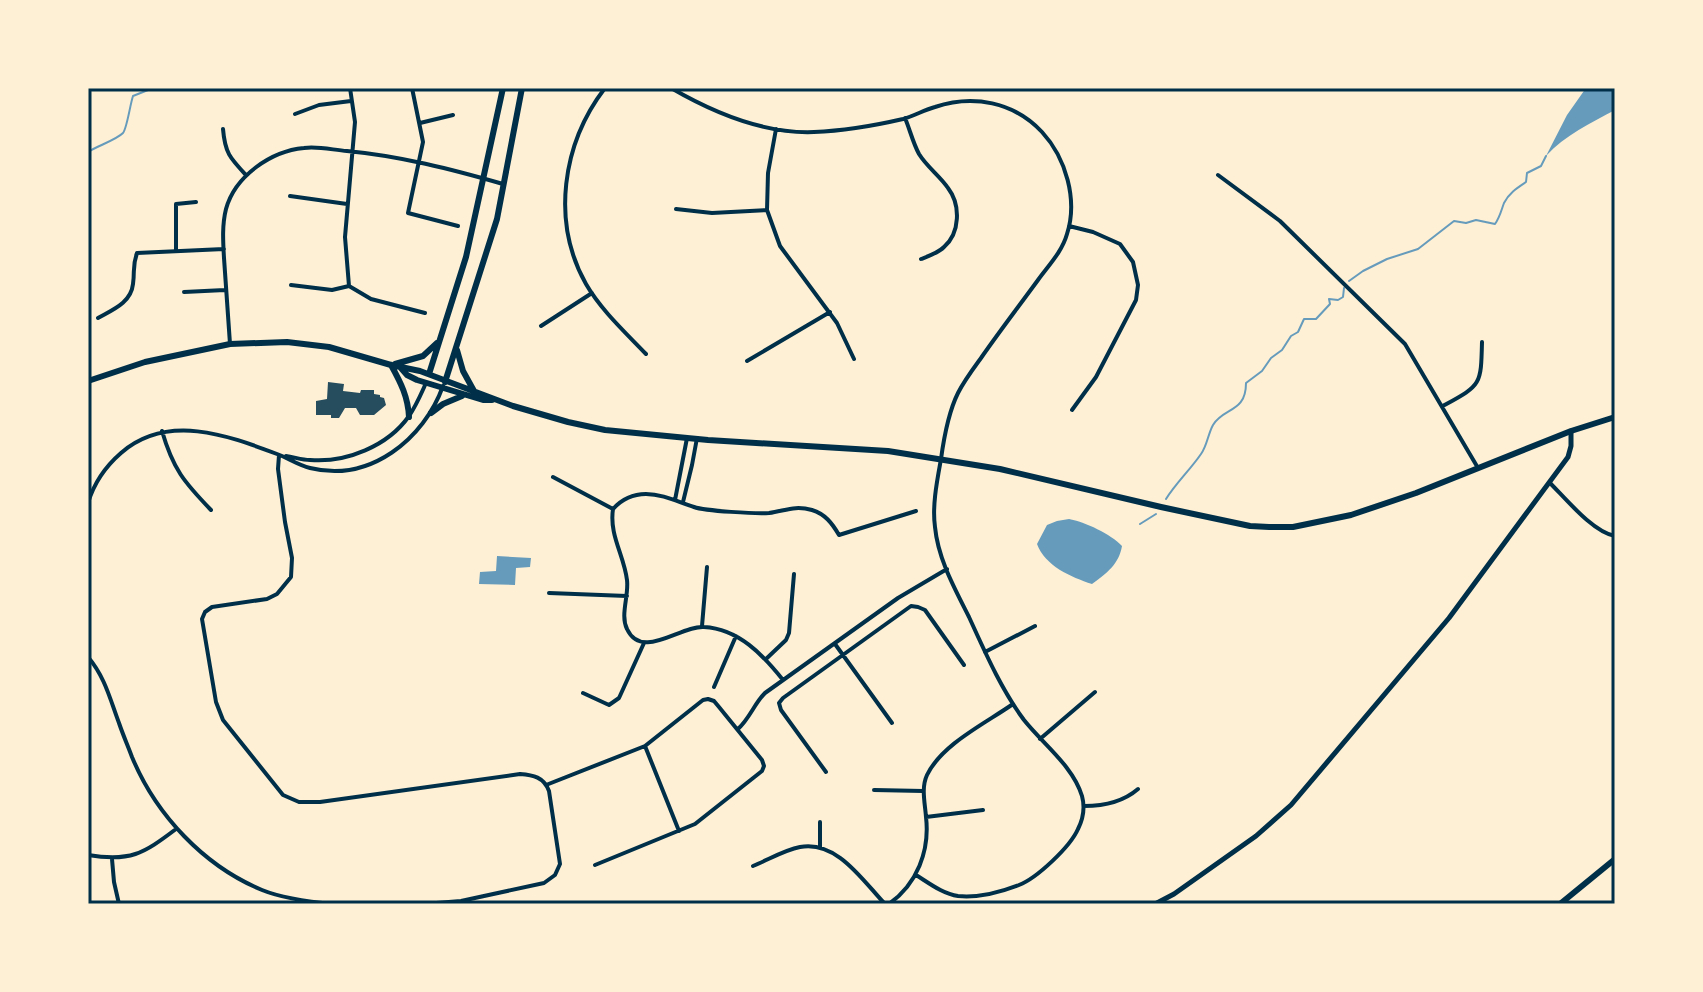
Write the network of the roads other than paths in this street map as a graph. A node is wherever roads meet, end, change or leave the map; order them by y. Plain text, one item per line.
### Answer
1 (350, 88) edge
2 (412, 88) edge
3 (503, 88) edge
4 (522, 88) edge
5 (605, 88) edge
6 (671, 88) edge
7 (352, 100) junction
8 (295, 114) dead end
9 (453, 115) dead end
10 (905, 118) junction
11 (420, 123) junction
12 (223, 129) dead end
13 (776, 129) junction
14 (353, 152) junction
15 (420, 162) junction
16 (247, 175) junction
17 (1218, 175) dead end
18 (484, 178) junction
19 (505, 185) junction
20 (290, 196) dead end
21 (196, 202) dead end
22 (347, 204) junction
23 (676, 209) dead end
24 (767, 210) junction
25 (458, 226) dead end
26 (1069, 226) junction
27 (224, 249) junction
28 (176, 250) junction
29 (921, 259) dead end
30 (291, 285) dead end
31 (349, 286) junction
32 (225, 290) junction
33 (184, 292) dead end
34 (592, 293) junction
35 (830, 312) junction
36 (425, 313) dead end
37 (98, 318) dead end
38 (541, 326) dead end
39 (440, 340) junction
40 (1482, 342) dead end
41 (230, 344) junction
42 (457, 348) junction
43 (646, 354) dead end
44 (854, 359) dead end
45 (747, 361) dead end
46 (391, 365) junction
47 (400, 367) junction
48 (429, 374) junction
49 (88, 381) edge
50 (426, 383) junction
51 (444, 385) junction
52 (474, 391) junction
53 (465, 395) junction
54 (496, 400) junction
55 (1443, 406) junction
56 (1072, 410) dead end
57 (431, 413) junction
58 (409, 417) junction
59 (1615, 417) edge
60 (162, 431) junction
61 (1571, 431) junction
62 (687, 438) junction
63 (697, 438) junction
64 (279, 455) junction
65 (941, 460) junction
66 (1478, 468) junction
67 (553, 477) dead end
68 (1550, 483) junction
69 (675, 500) junction
70 (88, 501) edge
71 (683, 502) junction
72 (613, 509) junction
73 (211, 510) dead end
74 (916, 511) dead end
75 (1615, 536) edge
76 (707, 567) dead end
77 (947, 569) junction
78 (794, 574) dead end
79 (549, 593) dead end
80 (627, 596) junction
81 (702, 626) junction
82 (1035, 626) dead end
83 (736, 636) junction
84 (644, 643) junction
85 (835, 644) junction
86 (985, 652) junction
87 (843, 655) junction
88 (88, 657) edge
89 (766, 659) junction
90 (964, 665) dead end
91 (783, 680) junction
92 (714, 687) dead end
93 (1095, 692) dead end
94 (583, 693) dead end
95 (1013, 704) junction
96 (892, 723) dead end
97 (737, 729) junction
98 (1040, 739) junction
99 (645, 746) junction
100 (826, 772) dead end
101 (546, 785) junction
102 (1138, 789) dead end
103 (874, 790) dead end
104 (923, 791) junction
105 (1084, 806) junction
106 (983, 810) dead end
107 (926, 817) junction
108 (820, 822) dead end
109 (176, 829) junction
110 (679, 831) junction
111 (820, 848) junction
112 (88, 855) edge
113 (112, 859) junction
114 (1615, 859) edge
115 (595, 865) dead end
116 (753, 866) dead end
117 (916, 875) junction
118 (319, 903) edge
119 (119, 904) edge
120 (334, 904) edge
121 (424, 904) edge
122 (887, 904) edge
123 (1155, 904) edge
124 (1560, 904) edge

1 - 7 street
2 - 11 street
3 - 18 main road
4 - 19 main road
5 - 34 street
6 - 13 street
7 - 8 street
7 - 14 street
9 - 11 street
10 - 13 street
10 - 26 street
10 - 29 street
11 - 15 street
12 - 16 street
13 - 24 street
14 - 15 street
14 - 16 street
14 - 22 street
15 - 18 street
15 - 25 street
16 - 27 street
17 - 55 street
18 - 19 street
18 - 39 main road
19 - 42 main road
20 - 22 street
21 - 28 street
22 - 31 street
23 - 24 street
24 - 35 street
26 - 56 street
26 - 65 street
27 - 28 street
27 - 32 street
28 - 37 street
30 - 31 street
31 - 36 street
32 - 33 street
32 - 41 street
34 - 38 street
34 - 43 street
35 - 44 street
35 - 45 street
39 - 46 main road
39 - 48 main road
40 - 55 street
41 - 46 main road
41 - 49 main road
42 - 51 main road
42 - 52 main road
46 - 47 main road
46 - 58 main road
47 - 48 main road
47 - 50 main road
48 - 50 street
48 - 51 main road
50 - 51 main road
50 - 58 street
51 - 52 main road
51 - 53 main road
51 - 57 street
52 - 54 main road
53 - 54 main road
53 - 57 main road
54 - 62 main road
55 - 66 street
57 - 64 street
58 - 64 street
59 - 61 main road
60 - 64 street
60 - 70 street
60 - 73 street
61 - 66 main road
61 - 68 street
62 - 63 main road
62 - 69 street
63 - 65 main road
63 - 71 street
64 - 101 street
65 - 66 main road
65 - 77 street
67 - 72 street
68 - 75 street
68 - 123 street
69 - 71 street
69 - 72 street
71 - 74 street
72 - 80 street
76 - 81 street
77 - 85 street
77 - 86 street
78 - 89 street
79 - 80 street
80 - 84 street
81 - 83 street
81 - 84 street
82 - 86 street
83 - 89 street
83 - 92 street
84 - 94 street
85 - 87 street
85 - 91 street
86 - 95 street
87 - 90 street
87 - 96 street
87 - 100 street
88 - 109 street
89 - 91 street
91 - 97 street
93 - 98 street
95 - 98 street
95 - 104 street
97 - 99 street
97 - 110 street
98 - 105 street
99 - 101 street
99 - 110 street
101 - 121 street
102 - 105 street
103 - 104 street
104 - 107 street
105 - 117 street
106 - 107 street
107 - 117 street
108 - 111 street
109 - 113 street
109 - 118 street
110 - 115 street
111 - 116 street
111 - 122 street
112 - 113 street
113 - 119 street
114 - 124 main road
117 - 122 street
118 - 120 street

